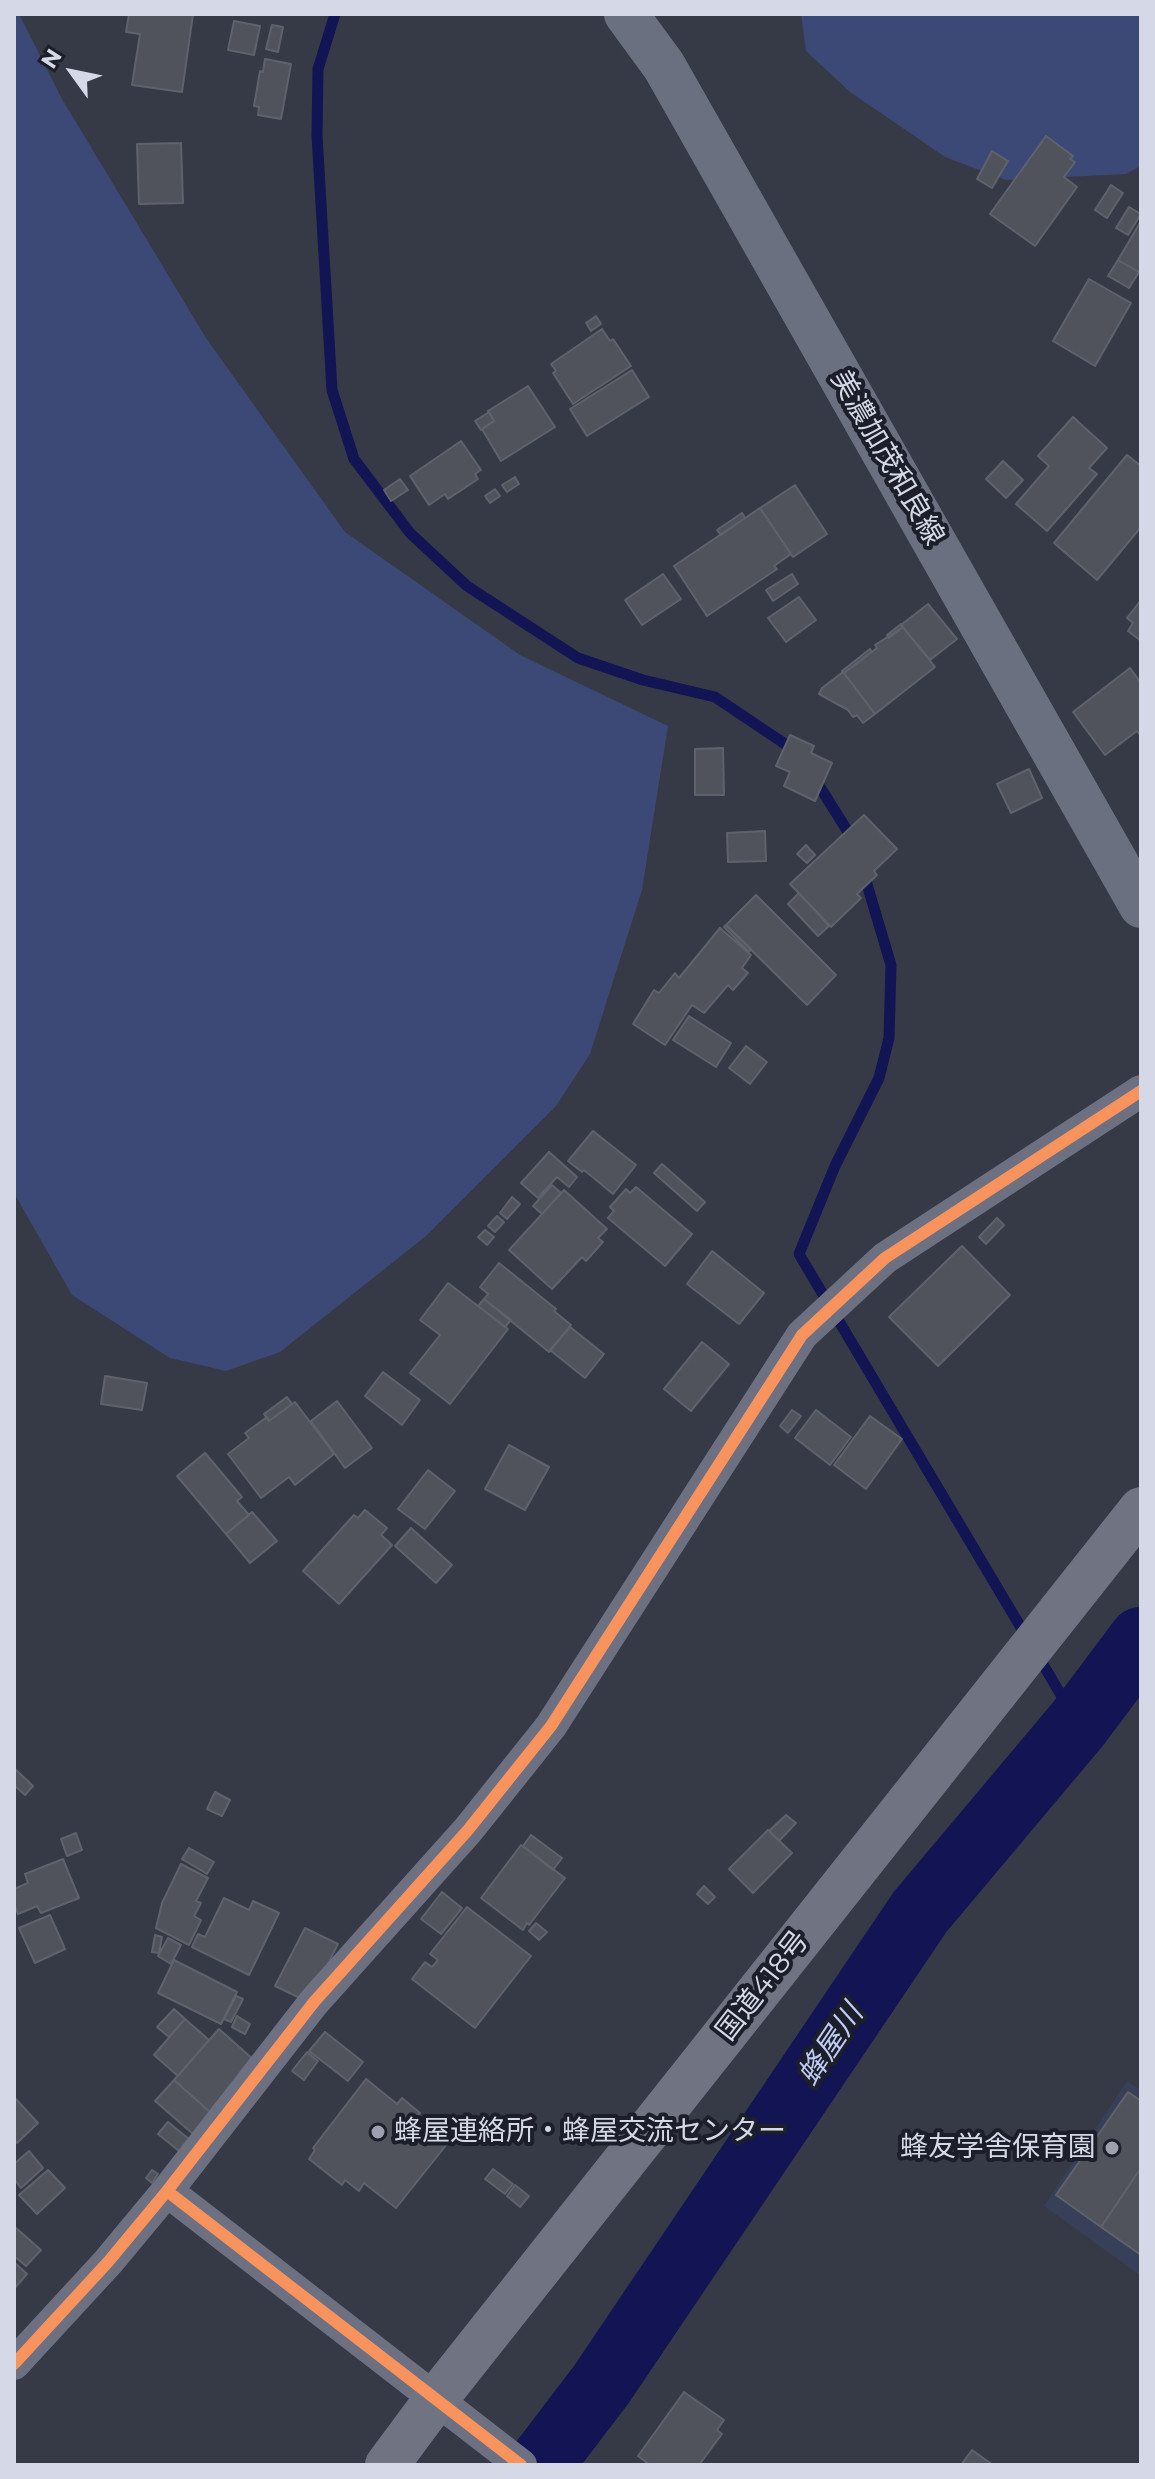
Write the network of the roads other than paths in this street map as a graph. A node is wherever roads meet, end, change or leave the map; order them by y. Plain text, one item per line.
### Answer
1 (626, 14) edge
2 (1141, 906) edge
3 (1141, 1091) edge
4 (1141, 1509) edge
5 (167, 2191) junction
6 (14, 2364) edge
7 (436, 2399) junction
8 (387, 2465) edge
9 (521, 2465) edge

1 - 2 main road, 美濃加茂和良線
3 - 5 street
4 - 7 highway, 国道418号
5 - 6 street
5 - 7 street
7 - 8 highway, 国道418号
7 - 9 street

